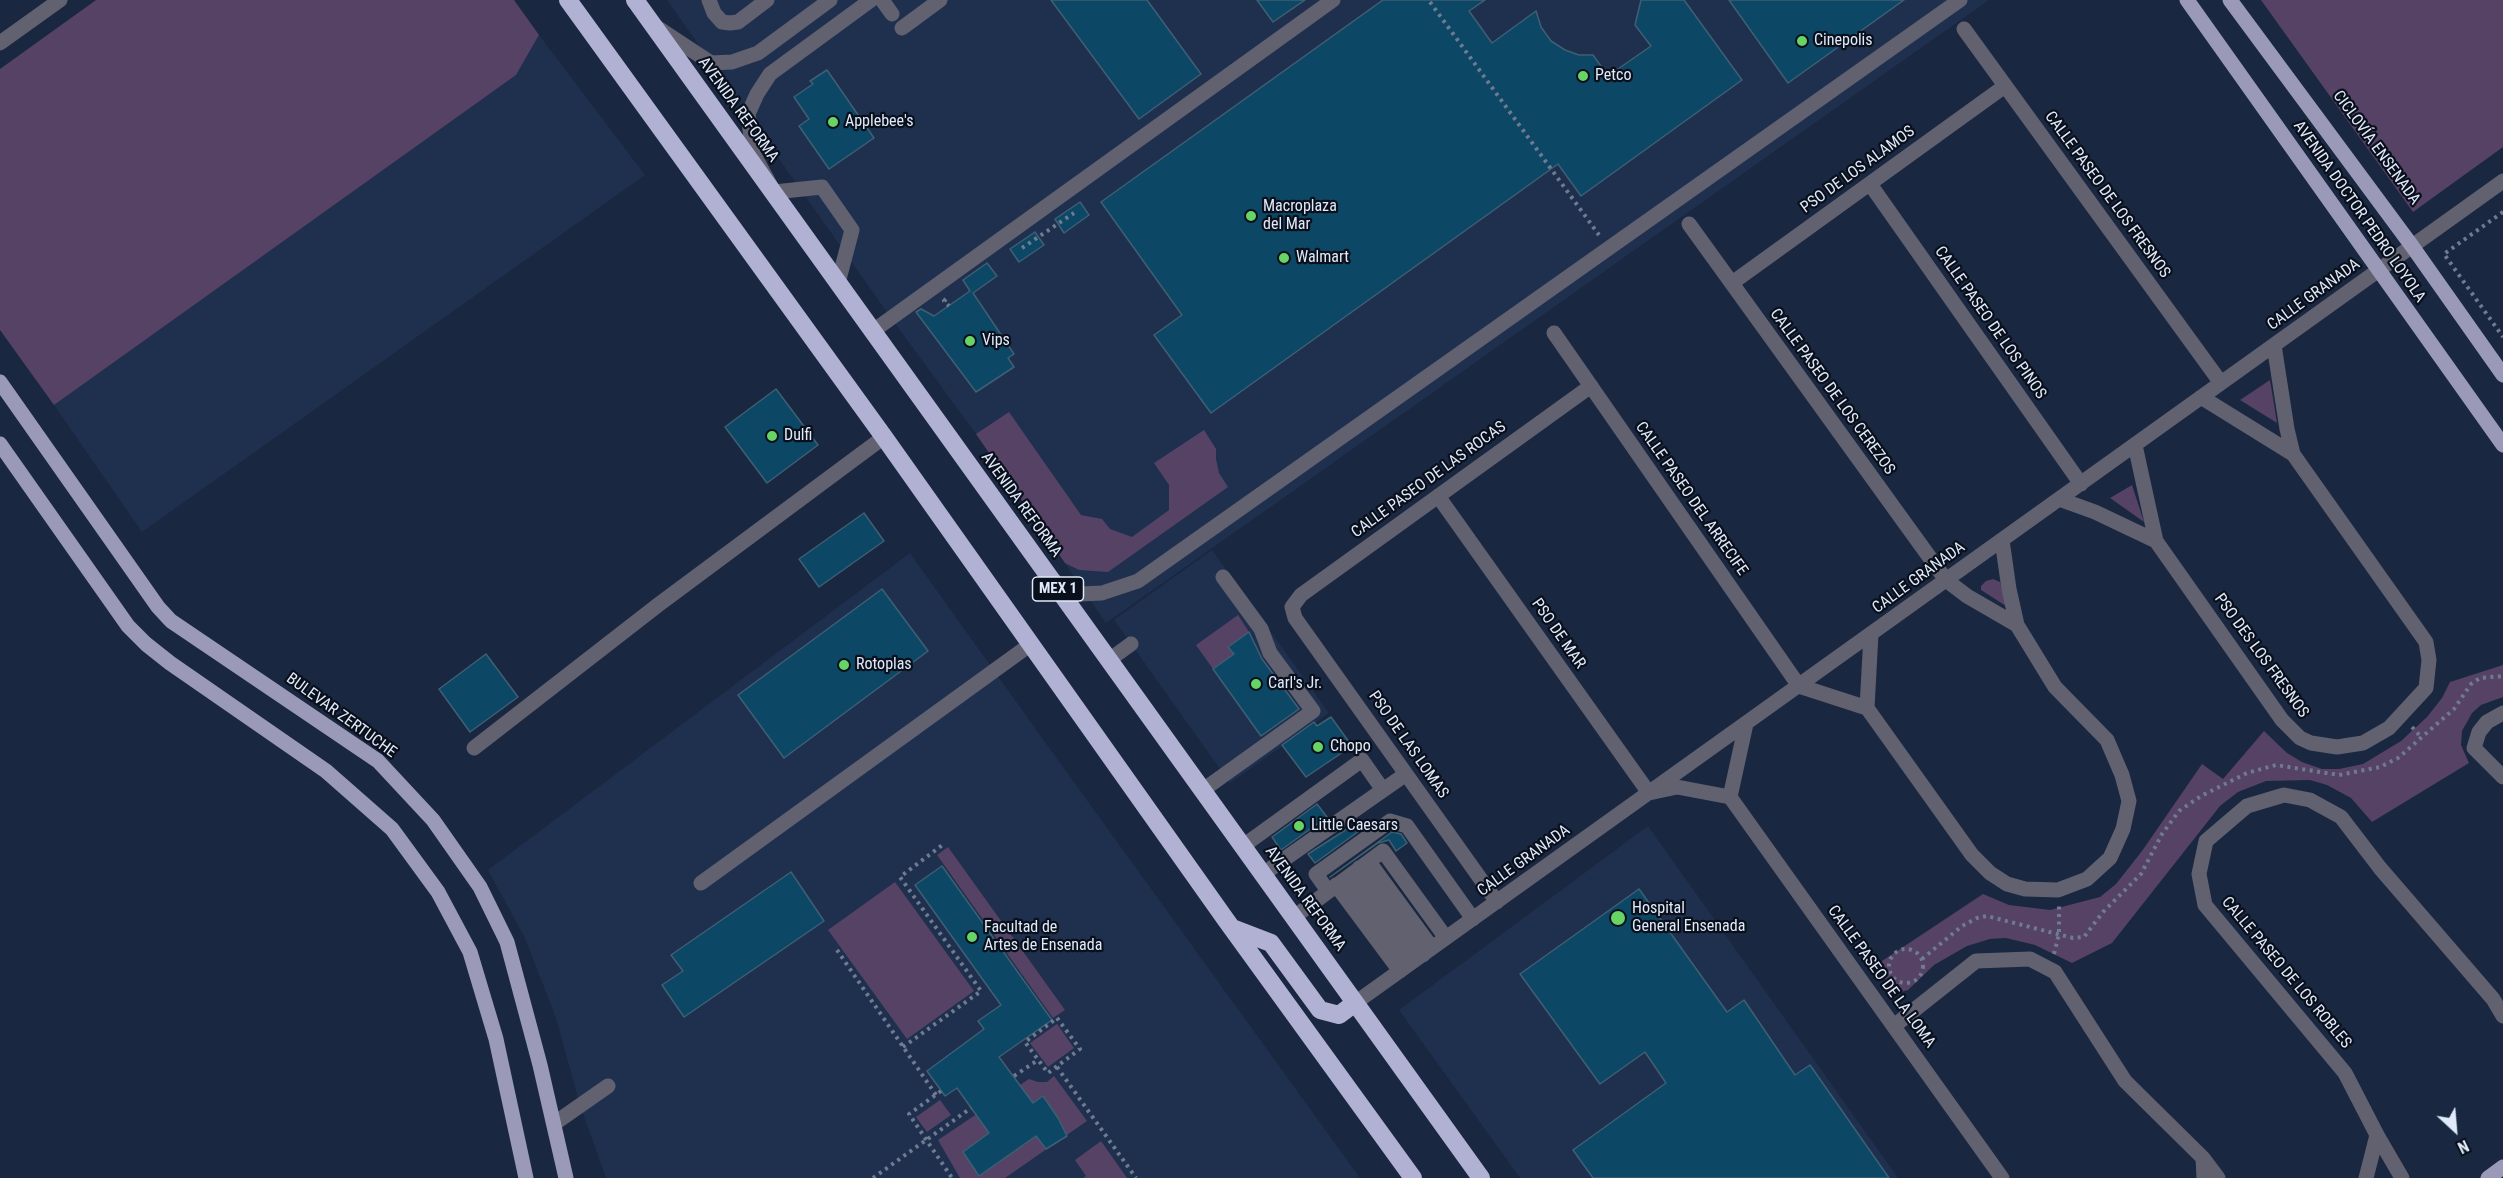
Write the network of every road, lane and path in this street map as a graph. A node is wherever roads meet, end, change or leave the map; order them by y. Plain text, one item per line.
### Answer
1 (60, 0) edge
2 (568, 0) edge
3 (635, 0) edge
4 (709, 0) edge
5 (767, 0) edge
6 (830, 0) edge
7 (871, 0) edge
8 (882, 0) edge
9 (940, 0) edge
10 (1333, 0) edge
11 (1960, 0) edge
12 (2187, 0) edge
13 (2230, 0) edge
14 (1430, 2) dead end
15 (892, 14) dead end
16 (654, 25) junction
17 (902, 28) dead end
18 (1964, 29) dead end
19 (0, 43) edge
20 (2005, 86) junction
21 (2503, 181) edge
22 (1870, 184) junction
23 (774, 192) junction
24 (2503, 213) edge
25 (1689, 224) dead end
26 (2412, 246) junction
27 (1608, 248) junction
28 (2378, 271) junction
29 (838, 283) junction
30 (1732, 283) junction
31 (944, 301) dead end
32 (949, 306) dead end
33 (873, 331) junction
34 (1554, 333) dead end
35 (2503, 337) edge
36 (2274, 345) junction
37 (2503, 375) edge
38 (0, 382) edge
39 (2221, 383) junction
40 (1591, 386) junction
41 (2201, 397) junction
42 (884, 437) junction
43 (0, 444) edge
44 (2135, 445) junction
45 (2503, 445) edge
46 (2294, 454) junction
47 (2081, 484) junction
48 (1438, 496) junction
49 (2060, 499) junction
50 (2002, 540) junction
51 (2156, 541) junction
52 (1039, 563) junction
53 (1223, 577) dead end
54 (1946, 580) junction
55 (1292, 607) joint
56 (2017, 625) junction
57 (1871, 634) junction
58 (1030, 644) junction
59 (1131, 644) dead end
60 (1109, 660) junction
61 (2503, 676) edge
62 (1799, 686) junction
63 (1867, 708) junction
64 (2503, 713) edge
65 (1746, 724) junction
66 (474, 748) dead end
67 (1406, 774) junction
68 (2503, 777) edge
69 (1203, 790) junction
70 (1383, 790) junction
71 (1649, 793) junction
72 (1730, 797) junction
73 (945, 843) dead end
74 (1243, 846) junction
75 (1355, 872) junction
76 (1263, 874) junction
77 (701, 883) dead end
78 (2058, 890) junction
79 (1497, 902) junction
80 (1294, 917) junction
81 (1473, 919) junction
82 (1232, 928) junction
83 (2060, 934) junction
84 (837, 950) dead end
85 (1424, 954) junction
86 (1922, 959) junction
87 (2049, 969) junction
88 (1355, 1003) junction
89 (2503, 1016) edge
90 (1894, 1026) junction
91 (903, 1047) junction
92 (1038, 1060) junction
93 (1057, 1066) junction
94 (1014, 1076) dead end
95 (608, 1086) dead end
96 (942, 1091) dead end
97 (936, 1095) junction
98 (971, 1108) dead end
99 (555, 1123) junction
100 (2377, 1135) junction
101 (927, 1140) junction
102 (2203, 1158) junction
103 (2503, 1167) edge
104 (526, 1178) edge
105 (566, 1178) edge
106 (873, 1178) edge
107 (952, 1178) edge
108 (1136, 1178) edge
109 (1413, 1178) edge
110 (1481, 1178) edge
111 (2002, 1178) edge
112 (2204, 1178) edge
113 (2218, 1178) edge
114 (2366, 1178) edge
115 (2402, 1178) edge
116 (2488, 1178) edge

1 - 19 street
2 - 42 highway
3 - 16 highway, AVENIDA REFORMA / MEX 1
4 - 5 street
6 - 16 street
7 - 23 street
8 - 15 street
9 - 17 street
10 - 33 street
11 - 27 street
12 - 28 main road, AVENIDA DOCTOR PEDRO LOYOLA
13 - 26 main road, AVENIDA DOCTOR PEDRO LOYOLA
14 - 27 path
16 - 23 highway, AVENIDA REFORMA / MEX 1
18 - 20 street, CALLE PASEO DE LOS FRESNOS
20 - 22 street, PSO DE LOS ALAMOS
20 - 39 street, CALLE PASEO DE LOS FRESNOS
21 - 26 street, CALLE GRANADA
22 - 30 street, PSO DE LOS ALAMOS
22 - 47 street, CALLE PASEO DE LOS PINOS
23 - 29 highway, AVENIDA REFORMA / MEX 1
23 - 29 street
24 - 35 path
25 - 30 street, CALLE PASEO DE LOS CEREZOS
26 - 28 street, CALLE GRANADA
26 - 37 main road, AVENIDA DOCTOR PEDRO LOYOLA
27 - 52 street
28 - 36 street, CALLE GRANADA
28 - 45 main road, AVENIDA DOCTOR PEDRO LOYOLA
29 - 33 highway, AVENIDA REFORMA / MEX 1
30 - 54 street, CALLE PASEO DE LOS CEREZOS
31 - 32 path
33 - 52 highway, AVENIDA REFORMA / MEX 1
34 - 40 street, CALLE PASEO DEL ARRECIFE
36 - 39 street, CALLE GRANADA
36 - 46 street
38 - 99 main road, BULEVAR ZERTUCHE
39 - 41 street, CALLE GRANADA
40 - 48 street, CALLE PASEO DE LAS ROCAS
40 - 62 street, CALLE PASEO DEL ARRECIFE
41 - 44 street, CALLE GRANADA
41 - 46 street
42 - 58 highway
42 - 66 street
43 - 104 main road
44 - 47 street, CALLE GRANADA
44 - 51 street
46 - 51 street, PSO DES LOS FRESNOS
47 - 49 street, CALLE GRANADA
48 - 55 street, CALLE PASEO DE LAS ROCAS
48 - 71 street, PSO DE MAR
49 - 50 street, CALLE GRANADA
49 - 51 street
50 - 54 street, CALLE GRANADA
50 - 56 street
52 - 60 highway, AVENIDA REFORMA / MEX 1
53 - 69 street
54 - 56 street
54 - 57 street, CALLE GRANADA
55 - 67 street, PSO DE LAS LOMAS
56 - 78 street
57 - 62 street, CALLE GRANADA
57 - 63 street
58 - 77 street
58 - 82 highway
59 - 60 street
60 - 69 highway, AVENIDA REFORMA / MEX 1
61 - 83 path
62 - 63 street
62 - 65 street, CALLE GRANADA
63 - 78 street
64 - 68 street
65 - 71 street, CALLE GRANADA
65 - 72 street
67 - 70 street
67 - 79 street, PSO DE LAS LOMAS
69 - 74 highway, AVENIDA REFORMA / MEX 1
70 - 74 street
70 - 76 street
71 - 72 street
71 - 79 street, CALLE GRANADA
72 - 90 street, CALLE PASEO DE LA LOMA
73 - 91 path
74 - 76 highway, AVENIDA REFORMA / MEX 1
75 - 80 street
75 - 81 street
75 - 85 street
75 - 85 street
75 - 85 street
76 - 80 highway, AVENIDA REFORMA / MEX 1
78 - 83 path
79 - 81 street, CALLE GRANADA
80 - 88 highway, AVENIDA REFORMA / MEX 1
81 - 85 street, CALLE GRANADA
82 - 88 highway
82 - 109 highway
83 - 86 path
83 - 87 path
84 - 91 path
85 - 88 street, CALLE GRANADA
86 - 86 path
87 - 90 street
87 - 102 street
88 - 110 highway, AVENIDA REFORMA / MEX 1
89 - 100 street, CALLE PASEO DE LOS ROBLES
90 - 111 street, CALLE PASEO DE LA LOMA
91 - 97 path
92 - 93 path
92 - 93 path
92 - 94 path
93 - 108 path
95 - 99 street
96 - 97 path
97 - 101 path
98 - 101 path
99 - 105 main road, BULEVAR ZERTUCHE
100 - 114 street
100 - 115 street, CALLE PASEO DE LOS ROBLES
101 - 106 path
101 - 107 path
102 - 112 street
102 - 113 street
103 - 116 main road

